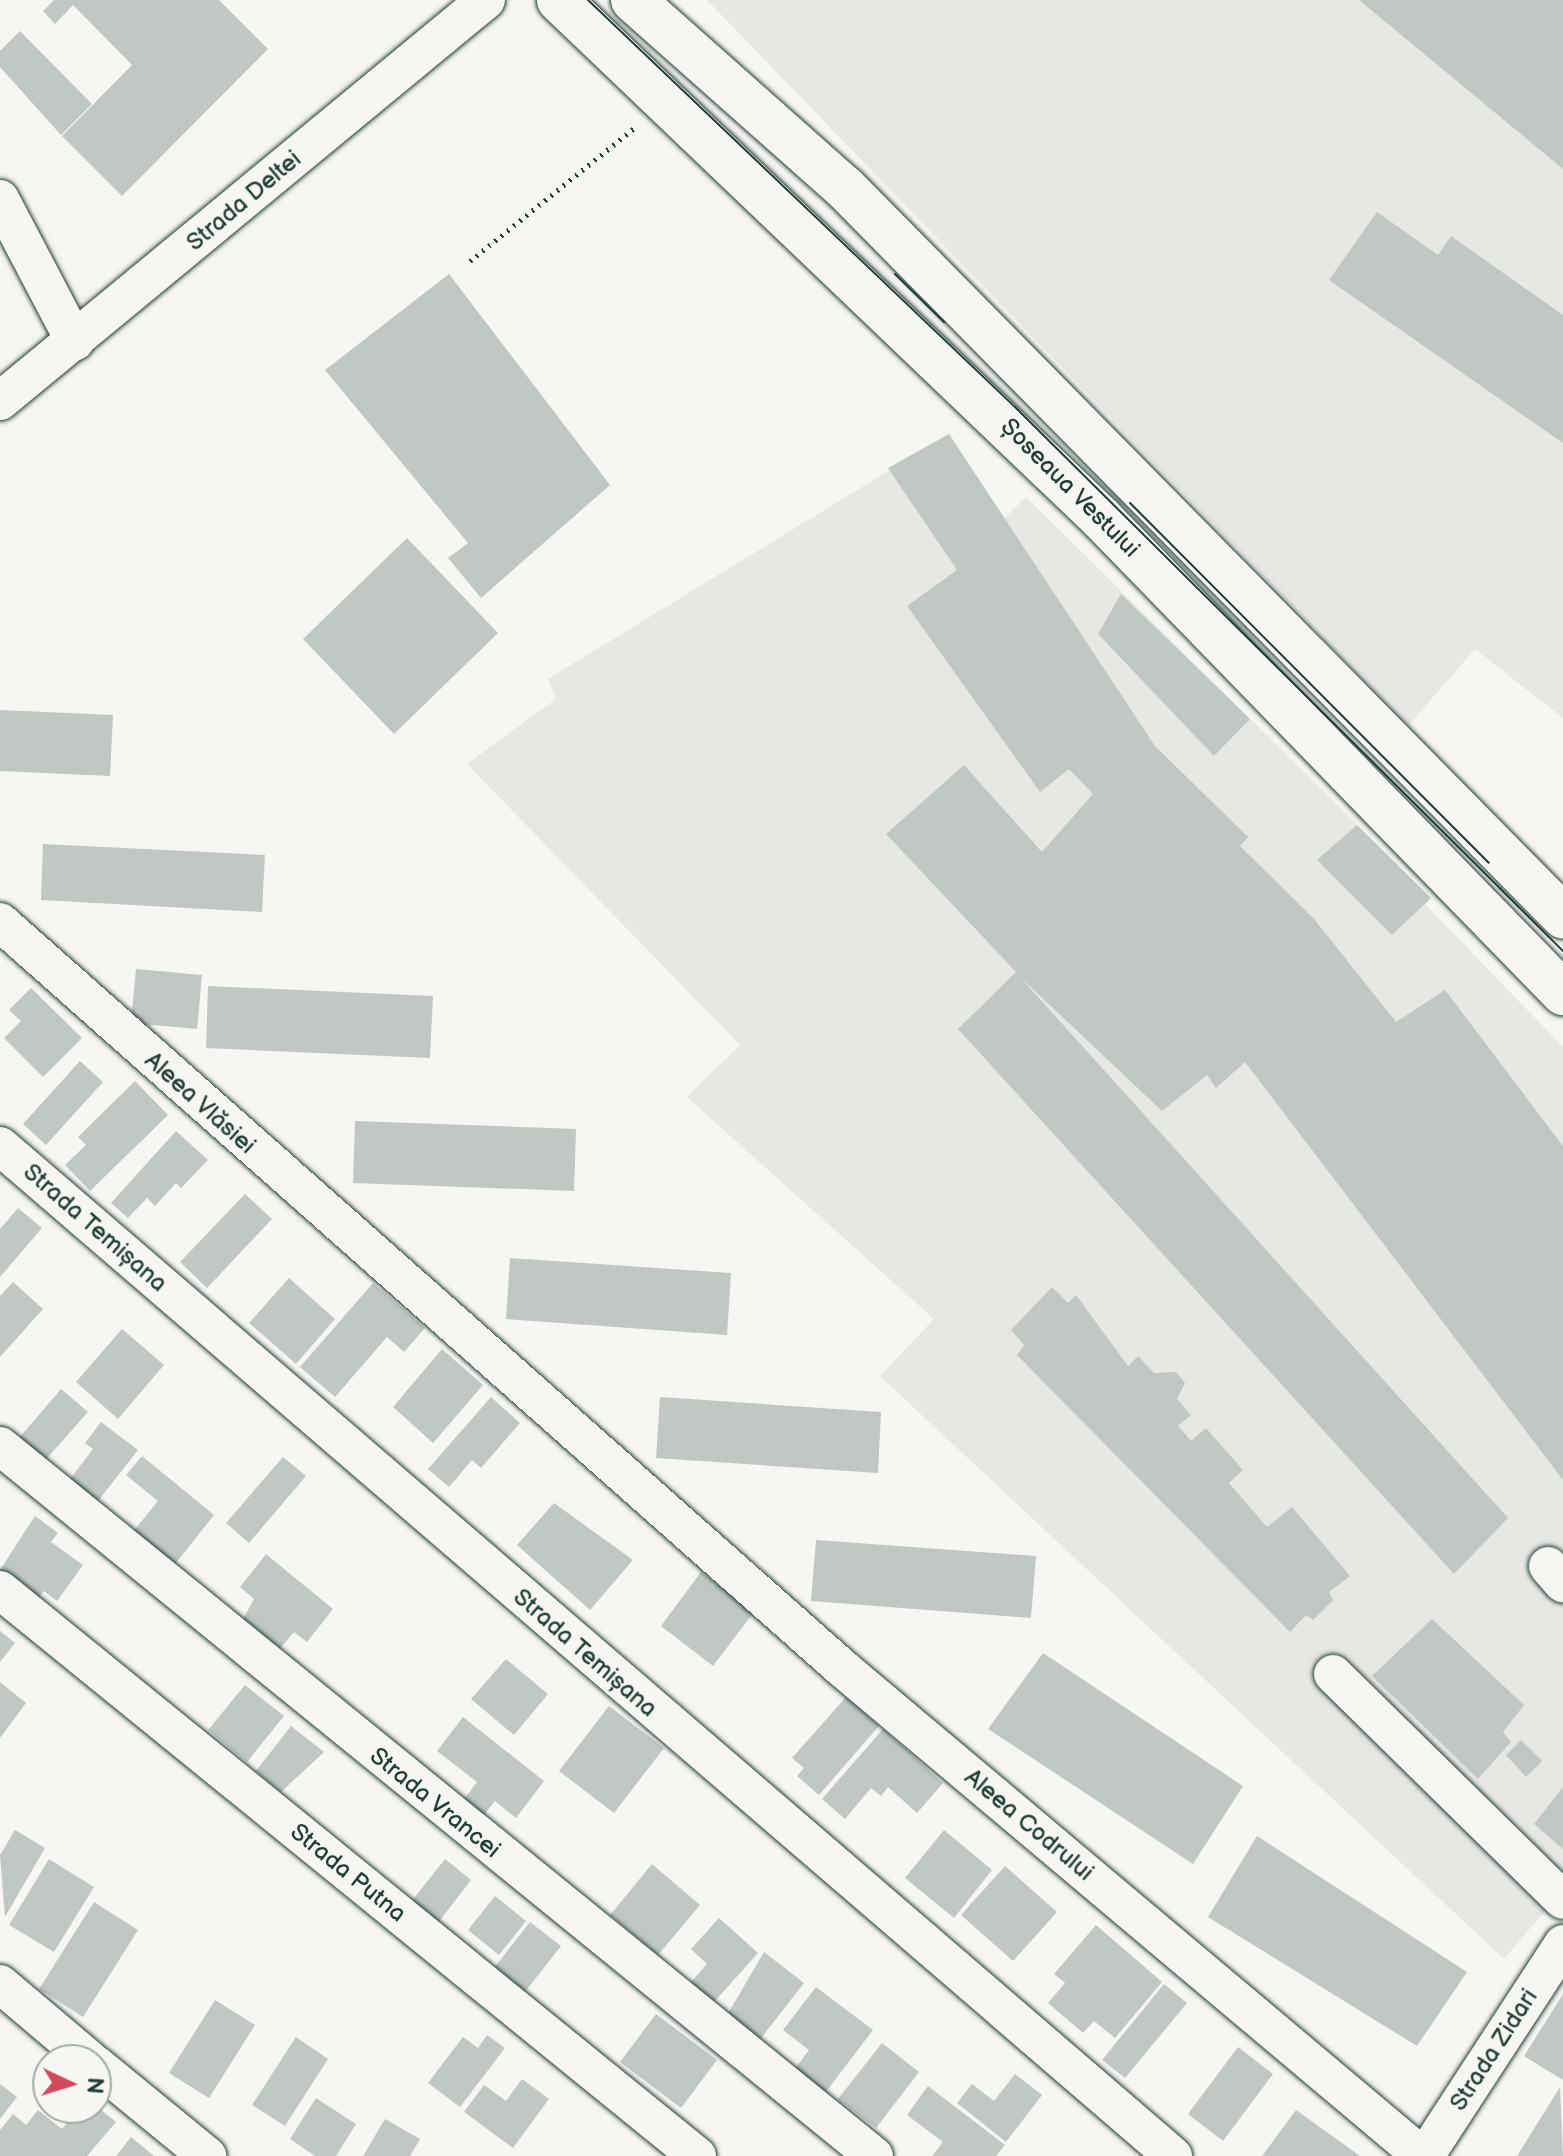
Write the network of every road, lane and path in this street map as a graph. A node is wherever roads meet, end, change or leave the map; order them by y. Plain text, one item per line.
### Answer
1 (486, 0) edge
2 (559, 0) edge
3 (633, 0) edge
4 (644, 121) dead end
5 (0, 199) edge
6 (470, 261) dead end
7 (75, 342) junction
8 (0, 401) edge
9 (1563, 916) edge
10 (0, 922) edge
11 (1563, 993) edge
12 (0, 1146) edge
13 (0, 1446) edge
14 (640, 1489) joint
15 (0, 1590) edge
16 (1333, 1674) dead end
17 (1563, 1900) edge
18 (1563, 1944) edge
19 (0, 1984) edge
20 (71, 2044) edge
21 (112, 2078) edge
22 (207, 2156) edge
23 (697, 2156) edge
24 (874, 2156) edge
25 (1173, 2156) edge
26 (1424, 2156) edge

1 - 7 street, Strada Deltei
2 - 11 main road, Șoseaua Vestului
3 - 9 main road, Șoseaua Vestului
4 - 6 path
5 - 7 street
7 - 8 street, Strada Deltei
10 - 14 street, Aleea Vlăsiei
12 - 25 street, Strada Temișana
13 - 24 street, Strada Vrancei
14 - 26 street, Aleea Codrului
15 - 23 street, Strada Putna
16 - 17 street
18 - 26 street, Strada Zidari
19 - 20 street
21 - 22 street

